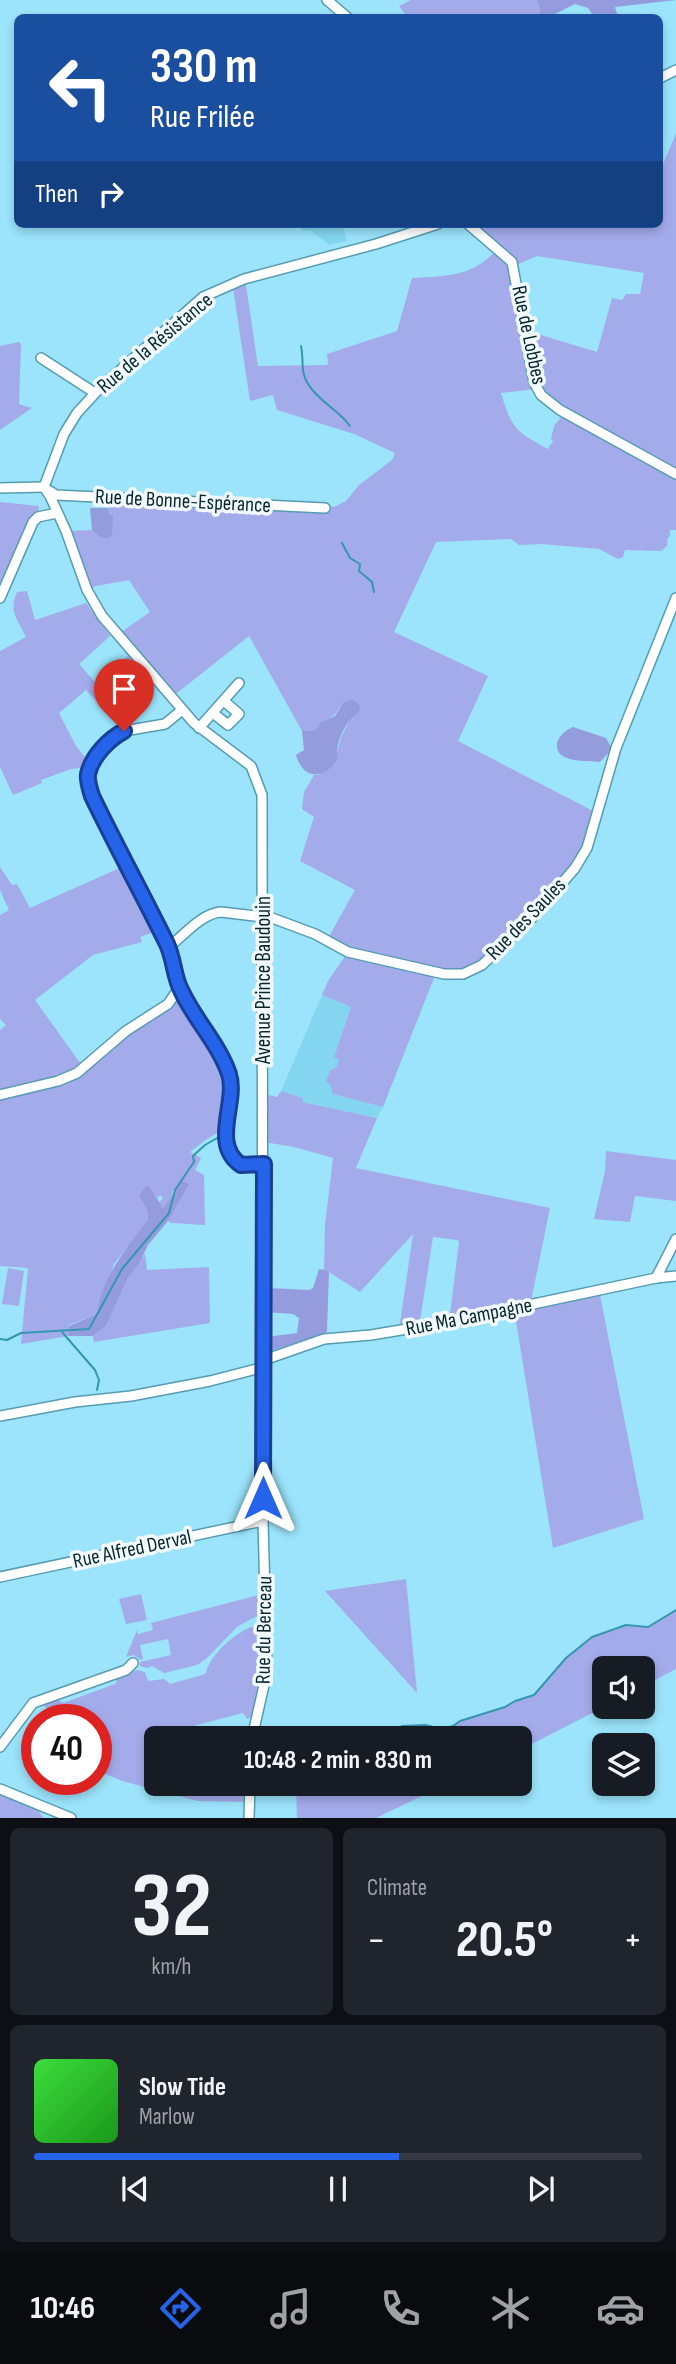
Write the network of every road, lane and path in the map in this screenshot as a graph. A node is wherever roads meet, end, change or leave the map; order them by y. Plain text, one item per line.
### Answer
1 (327, 0) edge
2 (343, 14) edge
3 (426, 228) edge
4 (473, 228) edge
5 (41, 358) dead end
6 (95, 393) junction
7 (676, 474) edge
8 (44, 487) junction
9 (0, 488) edge
10 (325, 508) dead end
11 (57, 513) junction
12 (0, 598) edge
13 (676, 598) edge
14 (239, 683) dead end
15 (224, 701) junction
16 (182, 710) junction
17 (213, 713) junction
18 (199, 728) junction
19 (264, 918) junction
20 (169, 947) junction
21 (179, 988) junction
22 (0, 1095) edge
23 (264, 1164) junction
24 (676, 1239) edge
25 (676, 1276) edge
26 (656, 1278) junction
27 (264, 1363) junction
28 (0, 1416) edge
29 (263, 1521) junction
30 (0, 1577) edge
31 (133, 1663) dead end
32 (255, 1726) edge
33 (0, 1747) edge
34 (0, 1789) edge
35 (251, 1796) edge
36 (71, 1818) edge
37 (249, 1818) edge

1 - 2 street
3 - 6 street, Rue de la Résistance
4 - 7 street, Rue de Lobbes
5 - 6 street
6 - 8 street, Rue de la Résistance
8 - 9 street, Rue de Bonne-Espérance
8 - 10 street, Rue de Bonne-Espérance
8 - 11 street, Avenue Prince Baudouin
11 - 12 street
11 - 16 street, Avenue Prince Baudouin
13 - 19 street, Rue des Saules
14 - 15 street
15 - 17 street
15 - 17 street
16 - 18 street, Avenue Prince Baudouin
16 - 20 street
17 - 18 street
18 - 19 street, Avenue Prince Baudouin
19 - 20 street, Rue des Saules
19 - 23 street, Avenue Prince Baudouin
20 - 21 street
21 - 22 street
21 - 23 street
23 - 27 street, Avenue Prince Baudouin
24 - 26 street
25 - 26 street, Rue Ma Campagne
26 - 27 street, Rue Ma Campagne
27 - 28 street, Rue Ma Campagne
27 - 29 street, Avenue Prince Baudouin
29 - 30 street, Rue Alfred Derval
29 - 32 street, Rue du Berceau
31 - 33 street
34 - 36 street
35 - 37 street

